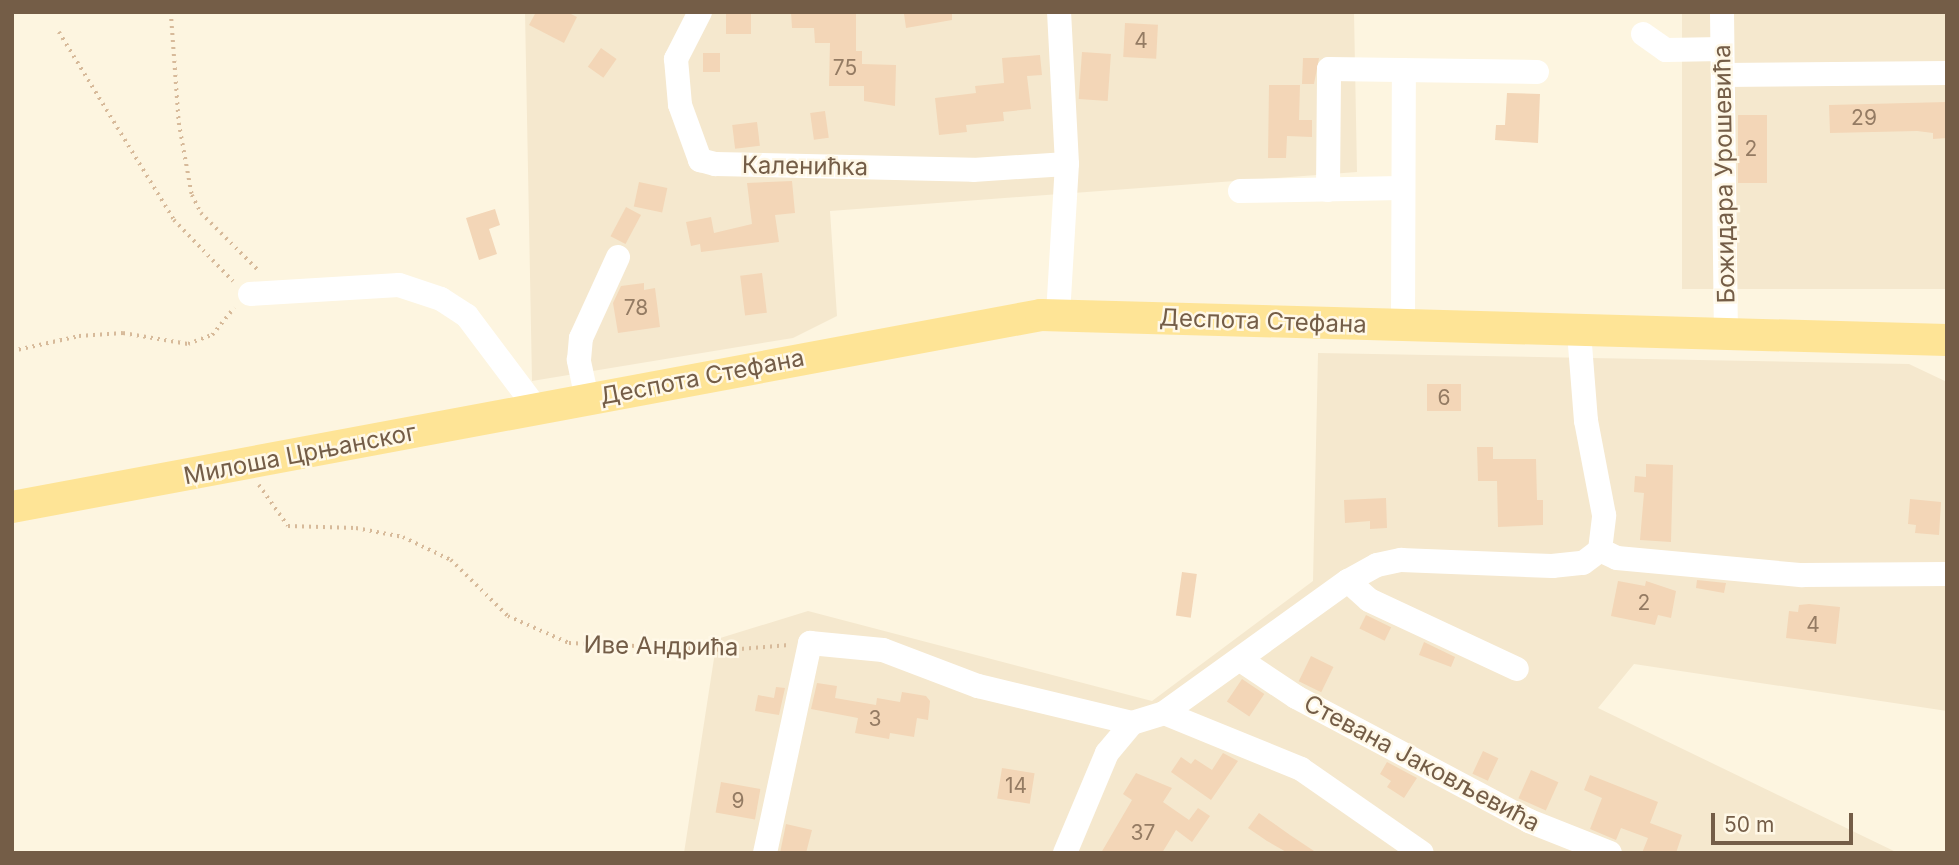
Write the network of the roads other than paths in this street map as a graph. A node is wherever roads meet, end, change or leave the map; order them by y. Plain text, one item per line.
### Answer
1 (700, 12) edge
2 (1059, 12) edge
3 (1722, 12) edge
4 (1643, 34) dead end
5 (1723, 49) junction
6 (1404, 70) junction
7 (1538, 72) dead end
8 (1947, 73) edge
9 (1723, 75) junction
10 (1067, 164) junction
11 (1402, 188) junction
12 (1328, 190) junction
13 (1240, 191) dead end
14 (618, 257) dead end
15 (258, 295) road end
16 (1058, 315) junction
17 (1403, 325) junction
18 (1579, 332) junction
19 (1726, 336) junction
20 (1947, 340) edge
21 (587, 399) junction
22 (536, 408) junction
23 (12, 506) edge
24 (1600, 550) junction
25 (1947, 574) edge
26 (1348, 580) junction
27 (1242, 661) junction
28 (1517, 669) dead end
29 (1164, 713) junction
30 (1132, 723) junction
31 (765, 853) edge
32 (1065, 853) edge
33 (1422, 853) edge
34 (1610, 853) edge

1 - 10 street, Каленићка
2 - 10 street
3 - 5 street, Божидара Урошевића
4 - 5 street
5 - 9 street, Божидара Урошевића
6 - 7 street
6 - 11 street
6 - 12 street
8 - 9 street
9 - 19 street, Божидара Урошевића
10 - 16 street
11 - 12 street
11 - 17 street
12 - 13 street
14 - 21 street
15 - 22 street
16 - 17 main road, Деспота Стефана
16 - 21 main road, Деспота Стефана
17 - 18 main road, Деспота Стефана
18 - 19 main road, Деспота Стефана
18 - 24 street
19 - 20 main road, Деспота Стефана
21 - 22 main road, Милоша Црњанског
22 - 23 main road, Милоша Црњанског
24 - 25 street
24 - 26 street
26 - 27 street
26 - 28 street
27 - 29 street
27 - 34 street, Стевана Јаковљевића
29 - 30 street
29 - 33 street
30 - 31 street
30 - 32 street

